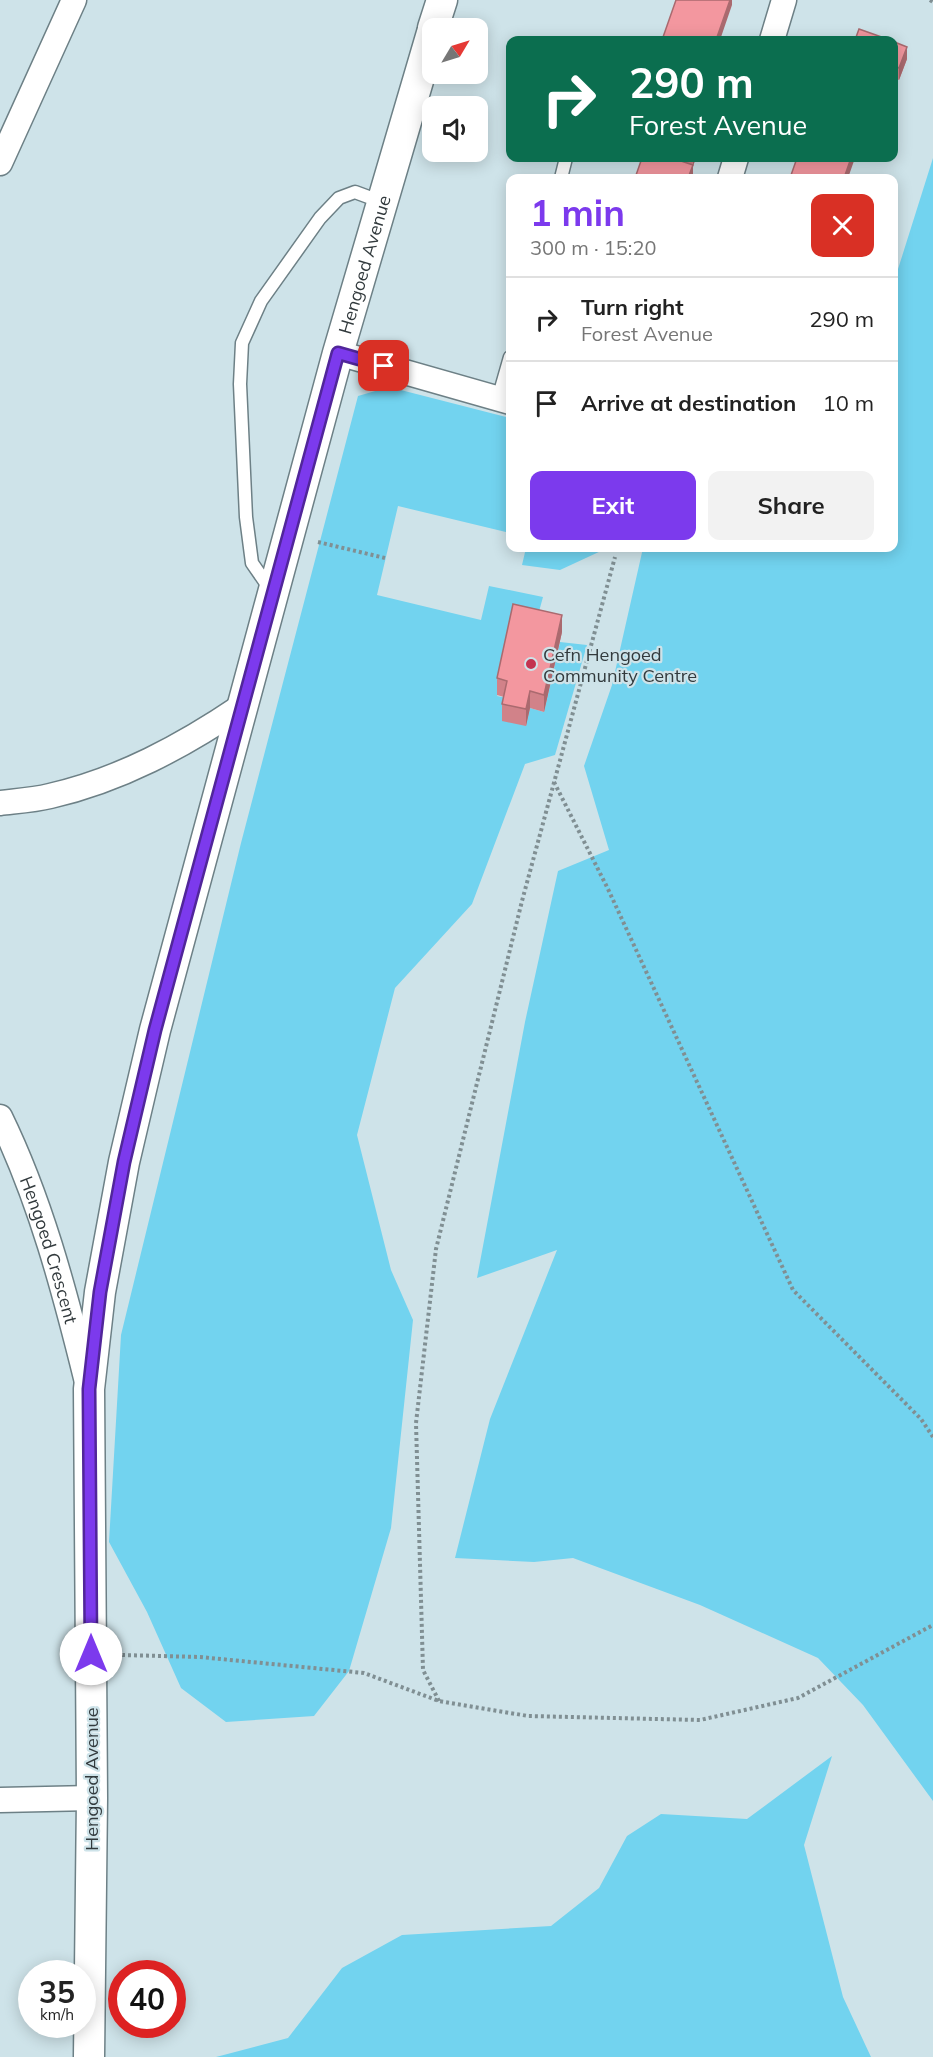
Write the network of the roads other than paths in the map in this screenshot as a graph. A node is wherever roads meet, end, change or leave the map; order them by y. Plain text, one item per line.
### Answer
1 (74, 0) edge
2 (442, 0) edge
3 (784, 0) edge
4 (437, 18) edge
5 (773, 36) edge
6 (422, 68) edge
7 (0, 163) edge
8 (382, 202) junction
9 (338, 353) junction
10 (504, 400) edge
11 (273, 592) junction
12 (242, 706) junction
13 (0, 803) edge
14 (0, 1117) edge
15 (89, 1389) junction
16 (92, 1798) junction
17 (0, 1800) edge
18 (88, 2057) edge

1 - 7 street
2 - 4 street, Hengoed Avenue
3 - 5 street
6 - 8 street, Hengoed Avenue
8 - 9 street, Hengoed Avenue
8 - 11 lane
9 - 10 street
9 - 11 street, Hengoed Avenue
11 - 12 street, Hengoed Avenue
12 - 13 street
12 - 15 street, Hengoed Avenue
14 - 15 street, Hengoed Crescent
15 - 16 street, Hengoed Avenue
16 - 17 street
16 - 18 street, Hengoed Avenue

